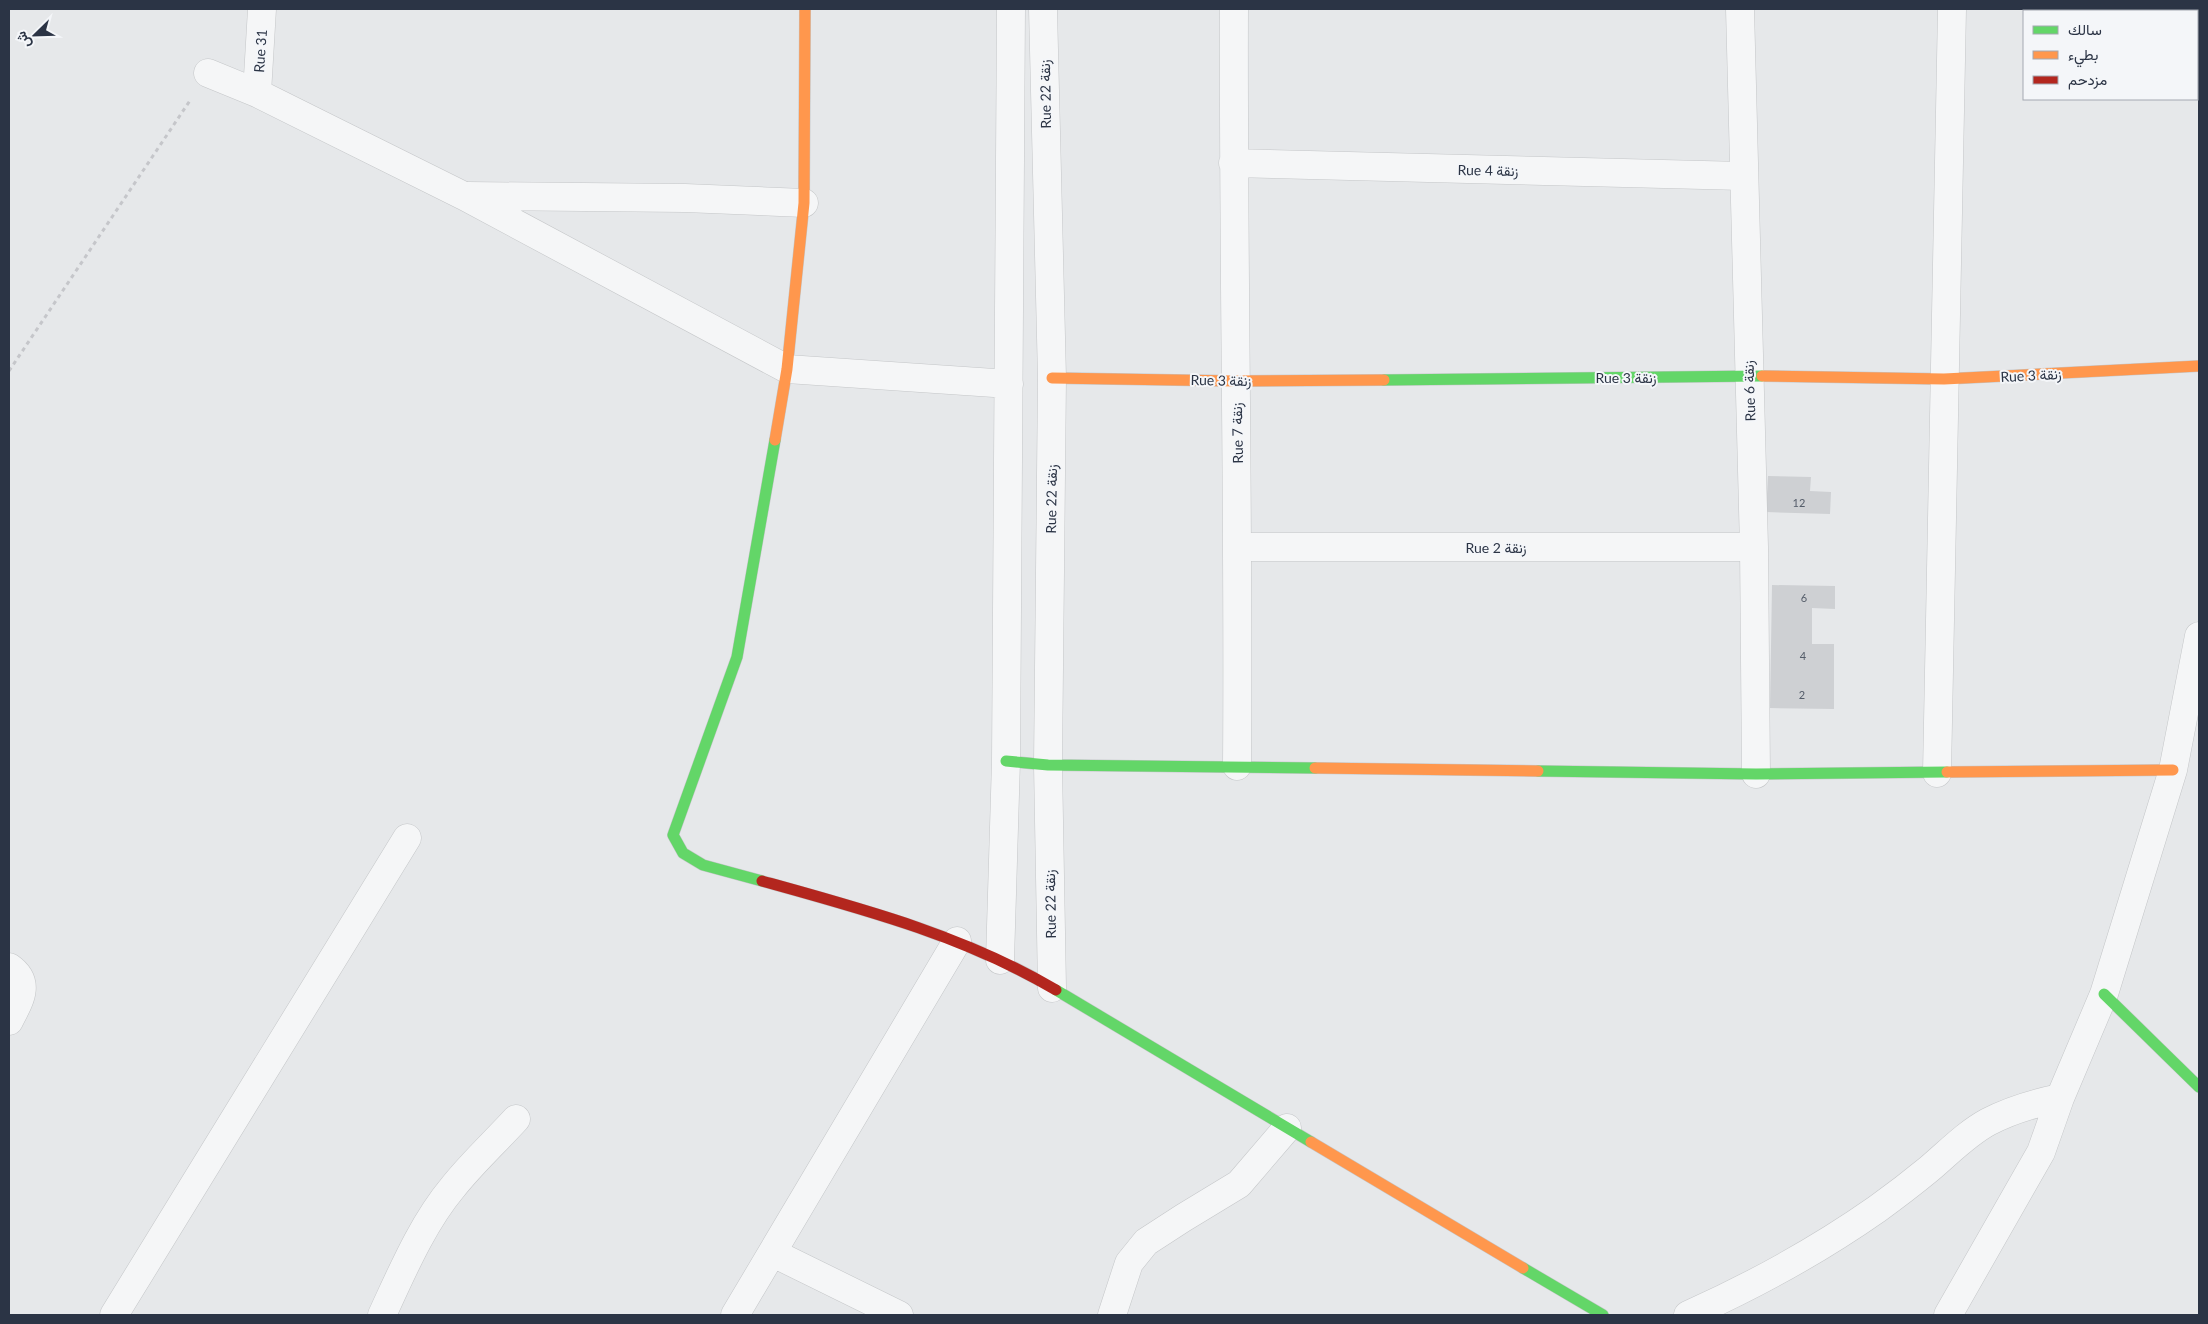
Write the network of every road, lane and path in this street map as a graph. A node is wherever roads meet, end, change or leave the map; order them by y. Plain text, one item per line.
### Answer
1 (262, 9) edge
2 (805, 9) edge
3 (1011, 9) edge
4 (1042, 9) edge
5 (1234, 9) edge
6 (1740, 9) edge
7 (1952, 9) edge
8 (208, 73) joint
9 (257, 93) junction
10 (1234, 164) junction
11 (1743, 176) junction
12 (464, 196) junction
13 (804, 203) junction
14 (2199, 366) edge
15 (787, 369) junction
16 (9, 370) edge
17 (1748, 376) junction
18 (1052, 378) junction
19 (1944, 379) junction
20 (1236, 381) junction
21 (1009, 384) junction
22 (1238, 547) junction
23 (1754, 547) junction
24 (2199, 636) edge
25 (1006, 761) junction
26 (1048, 765) junction
27 (1237, 766) junction
28 (2173, 770) junction
29 (1937, 773) junction
30 (1756, 774) junction
31 (407, 838) dead end
32 (957, 941) junction
33 (1000, 960) junction
34 (9, 967) edge
35 (1052, 988) junction
36 (2104, 994) junction
37 (9, 1021) edge
38 (2199, 1086) edge
39 (2060, 1098) junction
40 (516, 1119) dead end
41 (1287, 1128) junction
42 (773, 1253) junction
43 (114, 1315) edge
44 (382, 1315) edge
45 (735, 1315) edge
46 (899, 1315) edge
47 (1112, 1315) edge
48 (1603, 1315) edge
49 (1688, 1315) edge
50 (1948, 1315) edge

1 - 9 street, Rue 31
2 - 13 main road
3 - 21 street
4 - 18 street, Rue 22 زنقة
5 - 10 street, Rue 7 زنقة
6 - 11 street, Rue 6 زنقة
7 - 19 street
8 - 9 street
8 - 16 path
9 - 12 street
10 - 11 street, Rue 4 زنقة
10 - 20 street, Rue 7 زنقة
11 - 17 street, Rue 6 زنقة
12 - 13 street
12 - 15 street
13 - 15 main road
14 - 19 main road, Rue 3 زنقة
15 - 21 street
15 - 32 main road
17 - 19 main road, Rue 3 زنقة
17 - 20 main road, Rue 3 زنقة
17 - 23 street, Rue 6 زنقة
18 - 20 main road, Rue 3 زنقة
18 - 26 street, Rue 22 زنقة
19 - 29 street
20 - 22 street, Rue 7 زنقة
21 - 25 street
22 - 23 street, Rue 2 زنقة
22 - 27 street, Rue 7 زنقة
23 - 30 street, Rue 6 زنقة
24 - 28 street
25 - 26 main road
25 - 33 street
26 - 27 main road
26 - 35 street, Rue 22 زنقة
27 - 30 main road
28 - 29 main road
28 - 36 street
29 - 30 main road
31 - 43 street
32 - 33 main road
32 - 42 street
33 - 35 main road
34 - 37 street
35 - 41 main road
36 - 38 main road
36 - 39 street
39 - 49 street
39 - 50 street
40 - 44 street
41 - 47 street
41 - 48 main road
42 - 45 street
42 - 46 street

